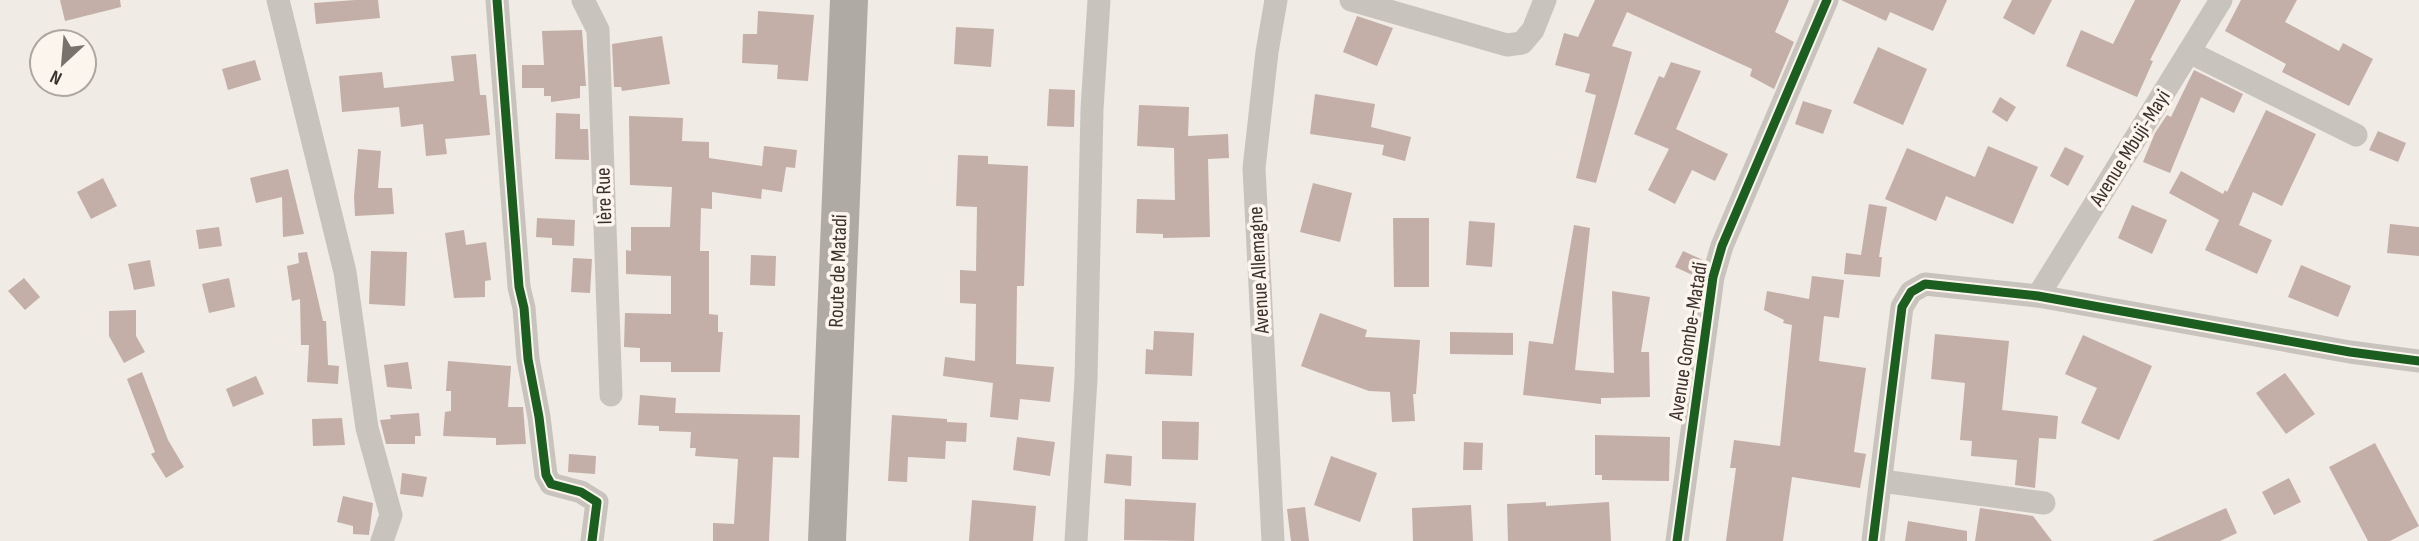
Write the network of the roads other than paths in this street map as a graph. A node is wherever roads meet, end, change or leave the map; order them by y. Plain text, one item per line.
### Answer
1 (278, 0) edge
2 (497, 0) edge
3 (583, 0) edge
4 (849, 0) edge
5 (1099, 0) edge
6 (1276, 0) edge
7 (1351, 0) edge
8 (1545, 0) edge
9 (1827, 0) edge
10 (2221, 0) edge
11 (2189, 52) junction
12 (2356, 135) dead end
13 (2038, 296) junction
14 (2419, 360) edge
15 (611, 395) dead end
16 (1882, 481) junction
17 (2044, 503) dead end
18 (382, 541) edge
19 (593, 541) edge
20 (827, 541) edge
21 (1076, 541) edge
22 (1273, 541) edge
23 (1677, 541) edge
24 (1873, 541) edge

1 - 18 street
2 - 19 street
3 - 15 street, Ière Rue
4 - 20 highway, Route de Matadi
5 - 21 street
6 - 22 street, Avenue Allemagne
7 - 8 street
9 - 23 street, Avenue Gombe-Matadi
10 - 11 street, Avenue Mbuji-Mayi
11 - 12 street
11 - 13 street, Avenue Mbuji-Mayi
13 - 14 street
13 - 16 street
16 - 17 street
16 - 24 street

